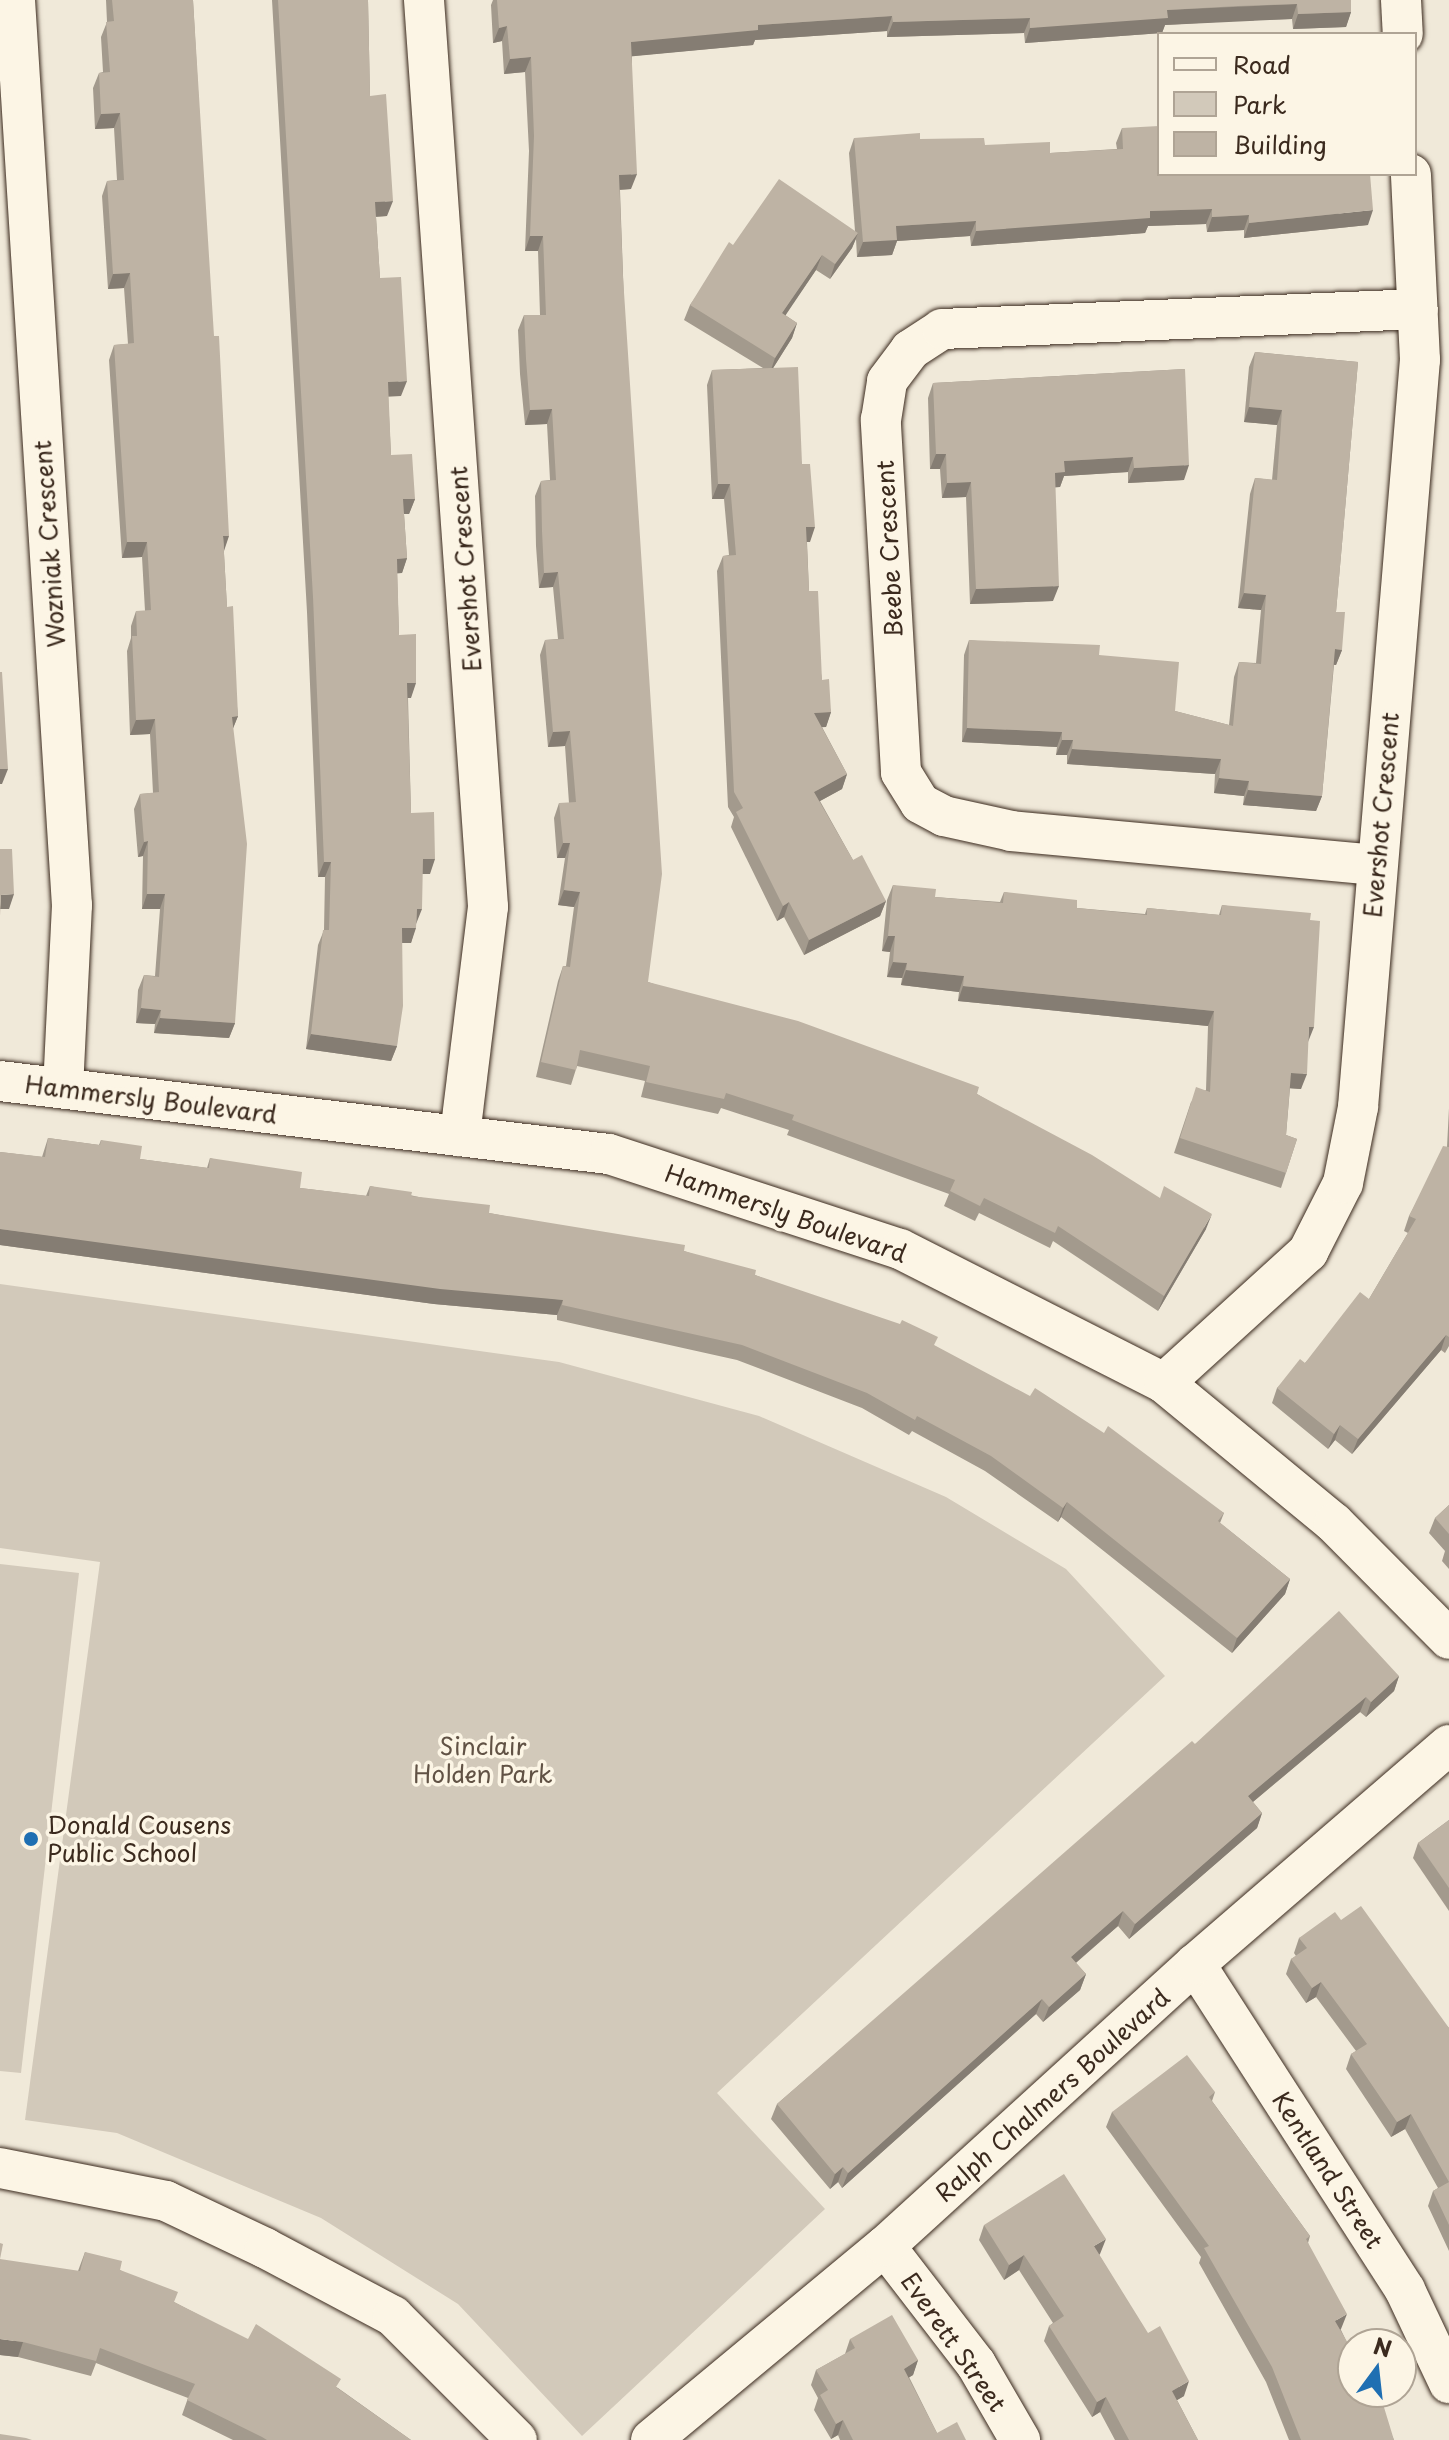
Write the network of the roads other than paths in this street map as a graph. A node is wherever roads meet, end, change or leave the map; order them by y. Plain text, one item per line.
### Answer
1 (15, 0) edge
2 (424, 0) edge
3 (1401, 0) edge
4 (1403, 32) edge
5 (1411, 176) edge
6 (1418, 309) junction
7 (1376, 865) junction
8 (0, 1081) edge
9 (63, 1088) junction
10 (460, 1136) junction
11 (1164, 1383) junction
12 (1449, 1639) edge
13 (1449, 1745) edge
14 (1195, 1964) junction
15 (0, 2168) edge
16 (885, 2246) junction
17 (1449, 2383) edge
18 (517, 2440) edge
19 (651, 2440) edge
20 (1020, 2440) edge

1 - 9 street, Wozniak Crescent
2 - 10 street, Evershot Crescent
3 - 4 street
5 - 6 street, Evershot Crescent
6 - 7 street, Evershot Crescent
6 - 7 street, Beebe Crescent
7 - 11 street, Evershot Crescent
8 - 9 street, Hammersly Boulevard
9 - 10 street, Hammersly Boulevard
10 - 11 street, Hammersly Boulevard
11 - 12 street, Hammersly Boulevard
13 - 14 street, Ralph Chalmers Boulevard
14 - 16 street, Ralph Chalmers Boulevard
14 - 17 street, Kentland Street
15 - 18 street
16 - 19 street, Ralph Chalmers Boulevard
16 - 20 street, Everett Street

